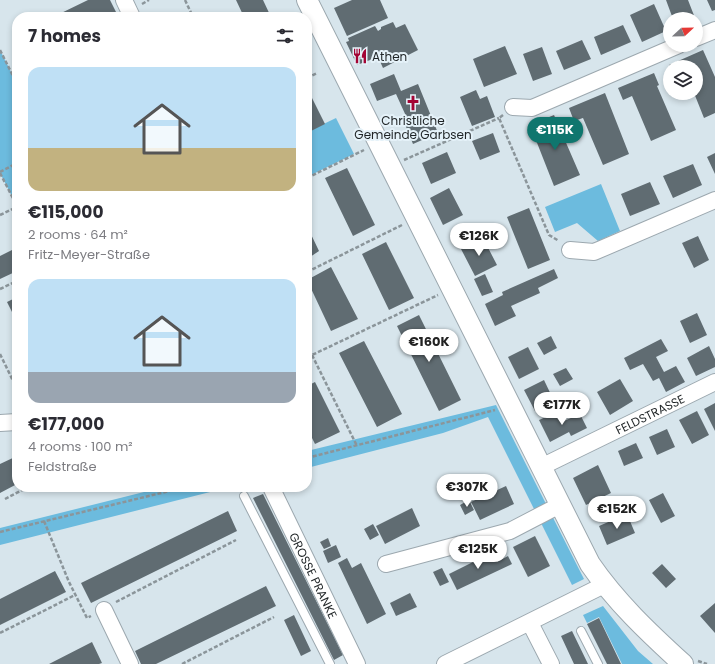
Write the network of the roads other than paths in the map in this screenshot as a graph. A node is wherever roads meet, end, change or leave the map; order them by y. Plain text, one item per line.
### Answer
1 (124, 0) edge
2 (310, 1) edge
3 (130, 12) edge
4 (714, 34) edge
5 (703, 36) edge
6 (663, 52) edge
7 (513, 107) road end
8 (715, 200) edge
9 (570, 250) road end
10 (715, 382) edge
11 (12, 422) edge
12 (0, 423) edge
13 (541, 467) junction
14 (273, 492) edge
15 (244, 496) dead end
16 (560, 505) junction
17 (386, 564) dead end
18 (604, 585) junction
19 (104, 610) road end
20 (530, 623) junction
21 (581, 631) dead end
22 (691, 663) edge
23 (130, 664) edge
24 (330, 664) edge
25 (357, 664) edge
26 (445, 664) edge
27 (551, 664) edge
28 (598, 664) edge

1 - 3 street
2 - 13 street
4 - 5 street
6 - 7 street
8 - 9 street
10 - 13 street, FELDSTRASSE
11 - 12 street
13 - 16 street
14 - 25 street, GROSSE PRANKE
15 - 24 lane
16 - 17 street
16 - 18 street
18 - 20 street
18 - 22 street
19 - 23 street
20 - 26 street
20 - 27 street
21 - 28 lane

